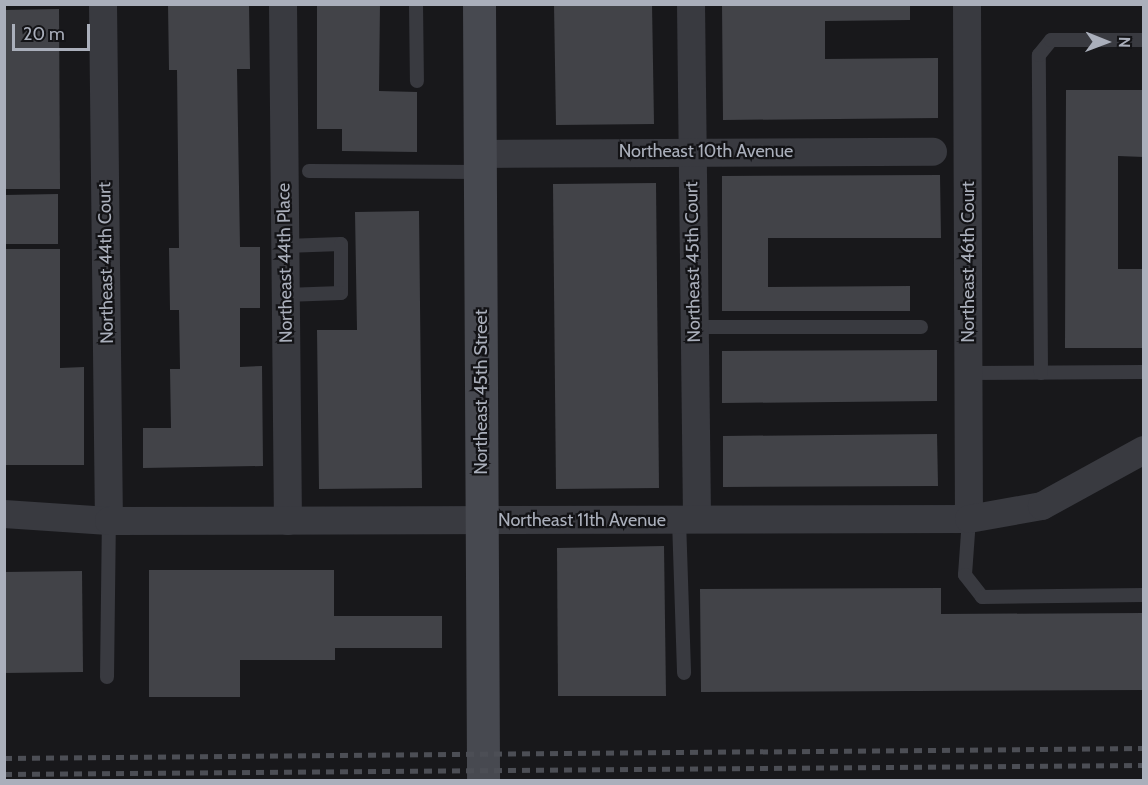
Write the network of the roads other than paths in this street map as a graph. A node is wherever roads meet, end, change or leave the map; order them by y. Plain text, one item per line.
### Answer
1 (103, 4) edge
2 (283, 4) edge
3 (416, 4) edge
4 (479, 4) edge
5 (691, 4) edge
6 (967, 4) edge
7 (1143, 40) edge
8 (417, 81) dead end
9 (691, 150) junction
10 (933, 152) dead end
11 (480, 163) junction
12 (309, 171) dead end
13 (285, 246) junction
14 (285, 295) junction
15 (694, 327) junction
16 (921, 327) dead end
17 (1143, 372) edge
18 (968, 373) junction
19 (1041, 373) junction
20 (1143, 450) edge
21 (4, 514) edge
22 (688, 519) junction
23 (969, 519) junction
24 (288, 520) junction
25 (482, 520) junction
26 (109, 521) junction
27 (1143, 595) edge
28 (684, 673) dead end
29 (107, 677) dead end
30 (483, 780) edge

1 - 26 street, Northeast 44th Court
2 - 13 street, Northeast 44th Place
3 - 8 lane
4 - 11 street, Northeast 45th Street
5 - 9 street, Northeast 45th Court
6 - 18 street, Northeast 46th Court
7 - 19 lane
9 - 10 street, Northeast 10th Avenue
9 - 11 street, Northeast 10th Avenue
9 - 15 street, Northeast 45th Court
11 - 12 lane
11 - 25 street, Northeast 45th Street
13 - 14 street, Northeast 44th Place
13 - 14 lane
14 - 24 street, Northeast 44th Place
15 - 16 lane
15 - 22 street, Northeast 45th Court
17 - 19 lane
18 - 19 lane
18 - 23 street, Northeast 46th Court
20 - 23 street, Northeast 11th Avenue
21 - 26 street, Northeast 11th Avenue
22 - 23 street, Northeast 11th Avenue
22 - 25 street, Northeast 11th Avenue
22 - 28 lane
23 - 27 lane
24 - 25 street, Northeast 11th Avenue
24 - 26 street, Northeast 11th Avenue
25 - 30 street, Northeast 45th Street
26 - 29 lane

